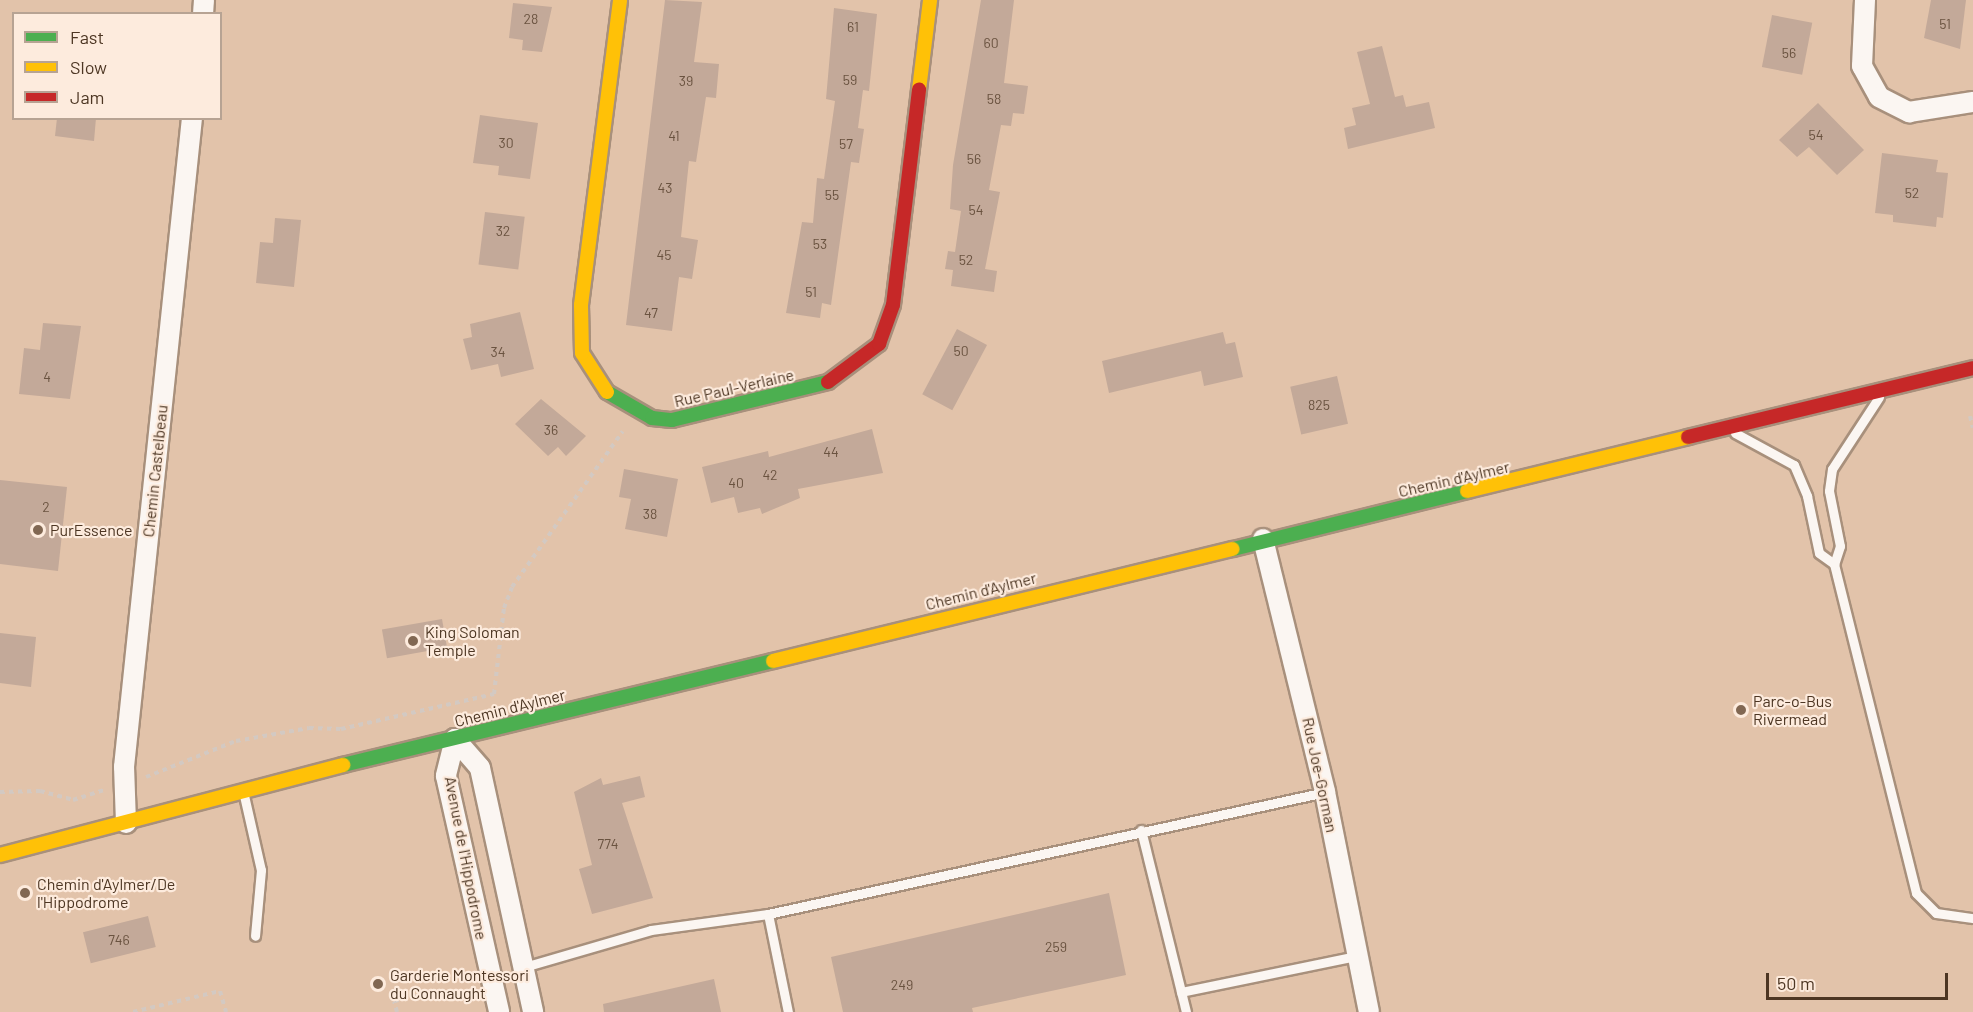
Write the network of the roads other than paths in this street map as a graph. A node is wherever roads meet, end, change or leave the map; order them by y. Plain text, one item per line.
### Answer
1 (620, 0) edge
2 (930, 0) edge
3 (1865, 0) edge
4 (1973, 102) edge
5 (192, 120) edge
6 (1973, 368) edge
7 (1884, 390) junction
8 (1726, 429) junction
9 (1263, 539) junction
10 (1834, 564) junction
11 (455, 739) junction
12 (242, 790) junction
13 (1325, 792) junction
14 (126, 823) junction
15 (1141, 830) junction
16 (0, 855) edge
17 (768, 914) junction
18 (1973, 918) edge
19 (255, 936) dead end
20 (1357, 956) junction
21 (524, 967) junction
22 (1181, 992) junction
23 (499, 1012) edge
24 (533, 1012) edge
25 (788, 1012) edge
26 (1186, 1012) edge
27 (1369, 1012) edge

1 - 2 main road, Rue Paul-Verlaine
3 - 4 street
5 - 14 street, Chemin Castelbeau
6 - 7 main road, Chemin d'Aylmer
7 - 8 main road, Chemin d'Aylmer
7 - 10 lane
8 - 9 main road, Chemin d'Aylmer
8 - 10 lane
9 - 11 main road, Chemin d'Aylmer
9 - 13 street, Rue Joe-Gorman
10 - 18 lane
11 - 12 main road, Chemin d'Aylmer
11 - 21 street, Avenue de l'Hippodrome
11 - 23 street, Avenue de l'Hippodrome
12 - 14 main road, Chemin d'Aylmer
12 - 19 lane
13 - 15 lane
13 - 20 street, Rue Joe-Gorman
14 - 16 main road, Chemin d'Aylmer
15 - 17 lane
15 - 22 lane
17 - 21 lane
17 - 25 lane
20 - 22 lane
20 - 27 street, Rue Joe-Gorman
21 - 24 street, Avenue de l'Hippodrome
22 - 26 lane

